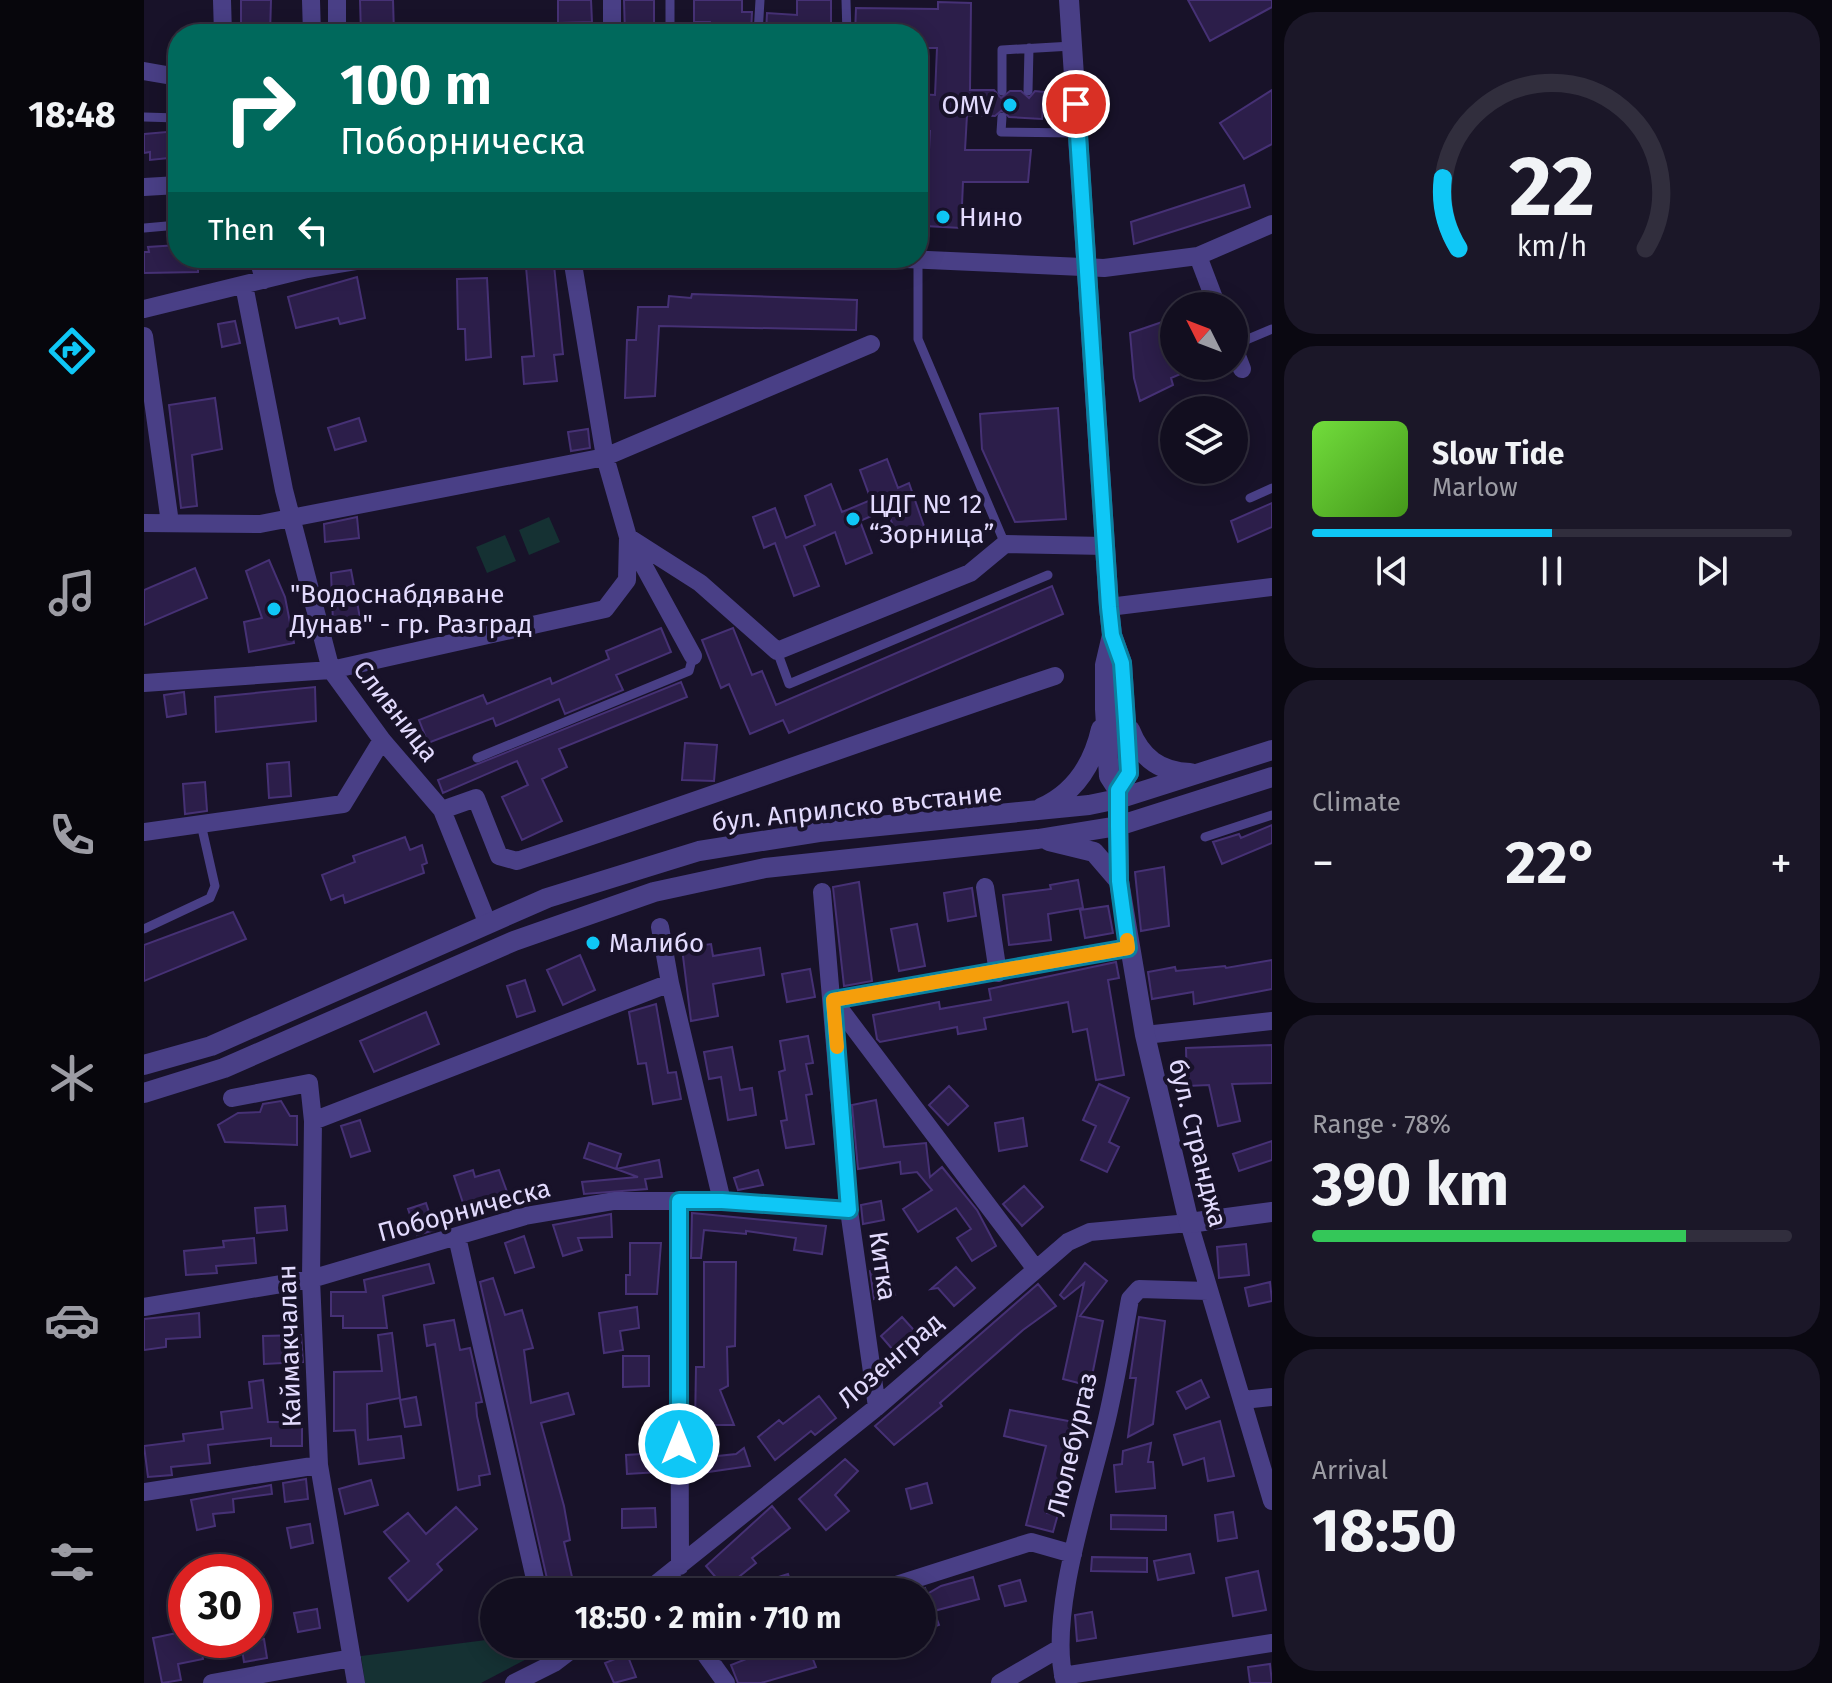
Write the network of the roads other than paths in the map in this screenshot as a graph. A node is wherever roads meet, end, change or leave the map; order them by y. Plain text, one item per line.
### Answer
1 (222, 0) edge
2 (311, 0) edge
3 (337, 0) edge
4 (612, 0) edge
5 (670, 0) edge
6 (760, 0) edge
7 (846, 0) edge
8 (1069, 0) edge
9 (223, 24) edge
10 (312, 24) edge
11 (337, 24) edge
12 (612, 24) edge
13 (670, 24) edge
14 (759, 24) edge
15 (847, 24) edge
16 (1072, 46) junction
17 (1029, 48) junction
18 (144, 71) edge
19 (168, 75) edge
20 (1002, 91) dead end
21 (1028, 91) dead end
22 (144, 117) edge
23 (1002, 117) dead end
24 (168, 118) edge
25 (1027, 118) dead end
26 (1026, 132) junction
27 (1078, 133) junction
28 (168, 186) edge
29 (144, 187) edge
30 (1272, 224) edge
31 (168, 226) edge
32 (144, 228) edge
33 (1198, 256) junction
34 (928, 260) edge
35 (261, 268) edge
36 (318, 268) edge
37 (574, 268) edge
38 (920, 268) edge
39 (1087, 268) junction
40 (264, 280) junction
41 (244, 285) junction
42 (1212, 292) edge
43 (144, 309) edge
44 (1272, 329) edge
45 (144, 336) edge
46 (1248, 340) edge
47 (871, 344) dead end
48 (605, 457) junction
49 (1272, 488) edge
50 (1250, 498) dead end
51 (292, 518) junction
52 (144, 523) edge
53 (170, 523) junction
54 (628, 537) junction
55 (1005, 544) junction
56 (1105, 546) junction
57 (1048, 575) dead end
58 (1272, 587) edge
59 (1109, 607) junction
60 (1112, 635) junction
61 (777, 651) junction
62 (693, 656) joint
63 (331, 670) junction
64 (1055, 676) dead end
65 (144, 683) edge
66 (1105, 709) junction
67 (1126, 721) junction
68 (382, 740) junction
69 (1272, 750) edge
70 (477, 758) dead end
71 (1198, 773) junction
72 (1272, 777) edge
73 (1118, 795) junction
74 (442, 810) junction
75 (1029, 813) junction
76 (1272, 815) edge
77 (201, 824) junction
78 (1118, 826) junction
79 (144, 832) edge
80 (1205, 837) dead end
81 (1038, 839) junction
82 (1119, 881) junction
83 (985, 887) dead end
84 (822, 892) dead end
85 (487, 922) junction
86 (660, 927) dead end
87 (144, 929) edge
88 (1128, 948) junction
89 (998, 973) junction
90 (670, 983) junction
91 (833, 1000) junction
92 (1272, 1021) edge
93 (1145, 1035) junction
94 (144, 1065) edge
95 (144, 1093) edge
96 (232, 1098) dead end
97 (313, 1121) junction
98 (679, 1201) junction
99 (722, 1201) junction
100 (849, 1210) junction
101 (1272, 1212) edge
102 (1189, 1223) junction
103 (457, 1237) junction
104 (1035, 1268) junction
105 (311, 1279) junction
106 (1208, 1291) junction
107 (144, 1307) edge
108 (1272, 1397) edge
109 (1243, 1400) junction
110 (877, 1407) junction
111 (319, 1465) junction
112 (144, 1492) edge
113 (1272, 1501) edge
114 (1073, 1554) junction
115 (680, 1566) junction
116 (535, 1578) edge
117 (666, 1578) edge
118 (918, 1578) edge
119 (1272, 1643) edge
120 (1060, 1648) junction
121 (352, 1658) junction
122 (553, 1658) edge
123 (561, 1658) edge
124 (709, 1658) edge
125 (554, 1663) junction
126 (1064, 1680) edge
127 (212, 1683) edge
128 (356, 1683) edge
129 (514, 1683) edge
130 (726, 1683) edge
131 (1000, 1683) edge

1 - 9 street
2 - 10 street
3 - 11 street
4 - 12 street
5 - 13 lane
6 - 14 lane
7 - 15 lane
8 - 16 street, бул. Странджа
16 - 17 lane
16 - 27 street, бул. Странджа
17 - 20 lane
17 - 21 lane
18 - 19 street
22 - 24 lane
23 - 26 lane
25 - 26 lane
26 - 27 lane
27 - 39 street, бул. Странджа
28 - 29 street
30 - 33 street
31 - 32 lane
33 - 39 street
33 - 42 street
34 - 39 street
35 - 40 street
36 - 40 street
37 - 48 street
38 - 55 lane
39 - 56 street, бул. Странджа
40 - 41 street
41 - 43 street
41 - 51 street, Сливница
44 - 46 lane
45 - 53 street
47 - 48 street
48 - 51 street
48 - 54 street
49 - 50 lane
51 - 53 street
51 - 63 street, Сливница
52 - 53 street
54 - 61 street
54 - 62 street
54 - 63 street
55 - 56 street
55 - 61 street
56 - 59 street, бул. Странджа
57 - 61 lane
58 - 59 street
59 - 60 street, бул. Странджа
60 - 66 street, бул. Странджа
60 - 67 street, бул. Странджа
62 - 70 lane
63 - 65 street
63 - 68 street, Сливница
64 - 74 street
66 - 73 street, бул. Странджа
66 - 75 street
67 - 71 street
67 - 73 street, бул. Странджа
68 - 74 street, Сливница
68 - 77 street
69 - 71 street, бул. Априлско въстание
71 - 73 street, бул. Априлско въстание
72 - 78 street, бул. Априлско въстание
73 - 75 street, бул. Априлско въстание
73 - 78 street, бул. Странджа
74 - 85 street, Сливница
75 - 85 street, бул. Априлско въстание
76 - 80 lane
77 - 79 street
77 - 87 lane
78 - 81 street, бул. Априлско въстание
78 - 82 street, бул. Странджа
81 - 82 street
81 - 95 street, бул. Априлско въстание
82 - 88 street, бул. Странджа
83 - 89 street
84 - 91 street, Китка
85 - 94 street, бул. Априлско въстание
86 - 90 street
88 - 89 street
88 - 93 street, бул. Странджа
89 - 91 street
90 - 97 street
90 - 99 street
91 - 100 street, Китка
91 - 104 street
92 - 93 street
93 - 102 street, бул. Странджа
96 - 97 street, Каймакчалан
97 - 105 street, Каймакчалан
98 - 99 street, Поборническа
98 - 103 street, Поборническа
98 - 115 street
99 - 100 street, Поборническа
100 - 110 street, Китка
101 - 102 street
102 - 104 street, Лозенград
102 - 106 street, бул. Странджа
103 - 105 street, Поборническа
103 - 116 street
104 - 110 street, Лозенград
105 - 107 street, Поборническа
105 - 111 street, Каймакчалан
106 - 109 street, бул. Странджа
106 - 114 street, Люлебургаз
108 - 109 street
109 - 113 street, бул. Странджа
110 - 115 street, Лозенград
111 - 112 street
111 - 121 street, Каймакчалан
114 - 118 street
114 - 120 street, Люлебургаз
115 - 117 street, Лозенград
119 - 126 street
120 - 126 street, Люлебургаз
120 - 131 street
121 - 127 street
121 - 128 street, Каймакчалан
122 - 125 street
123 - 125 street
124 - 130 street
125 - 129 street

